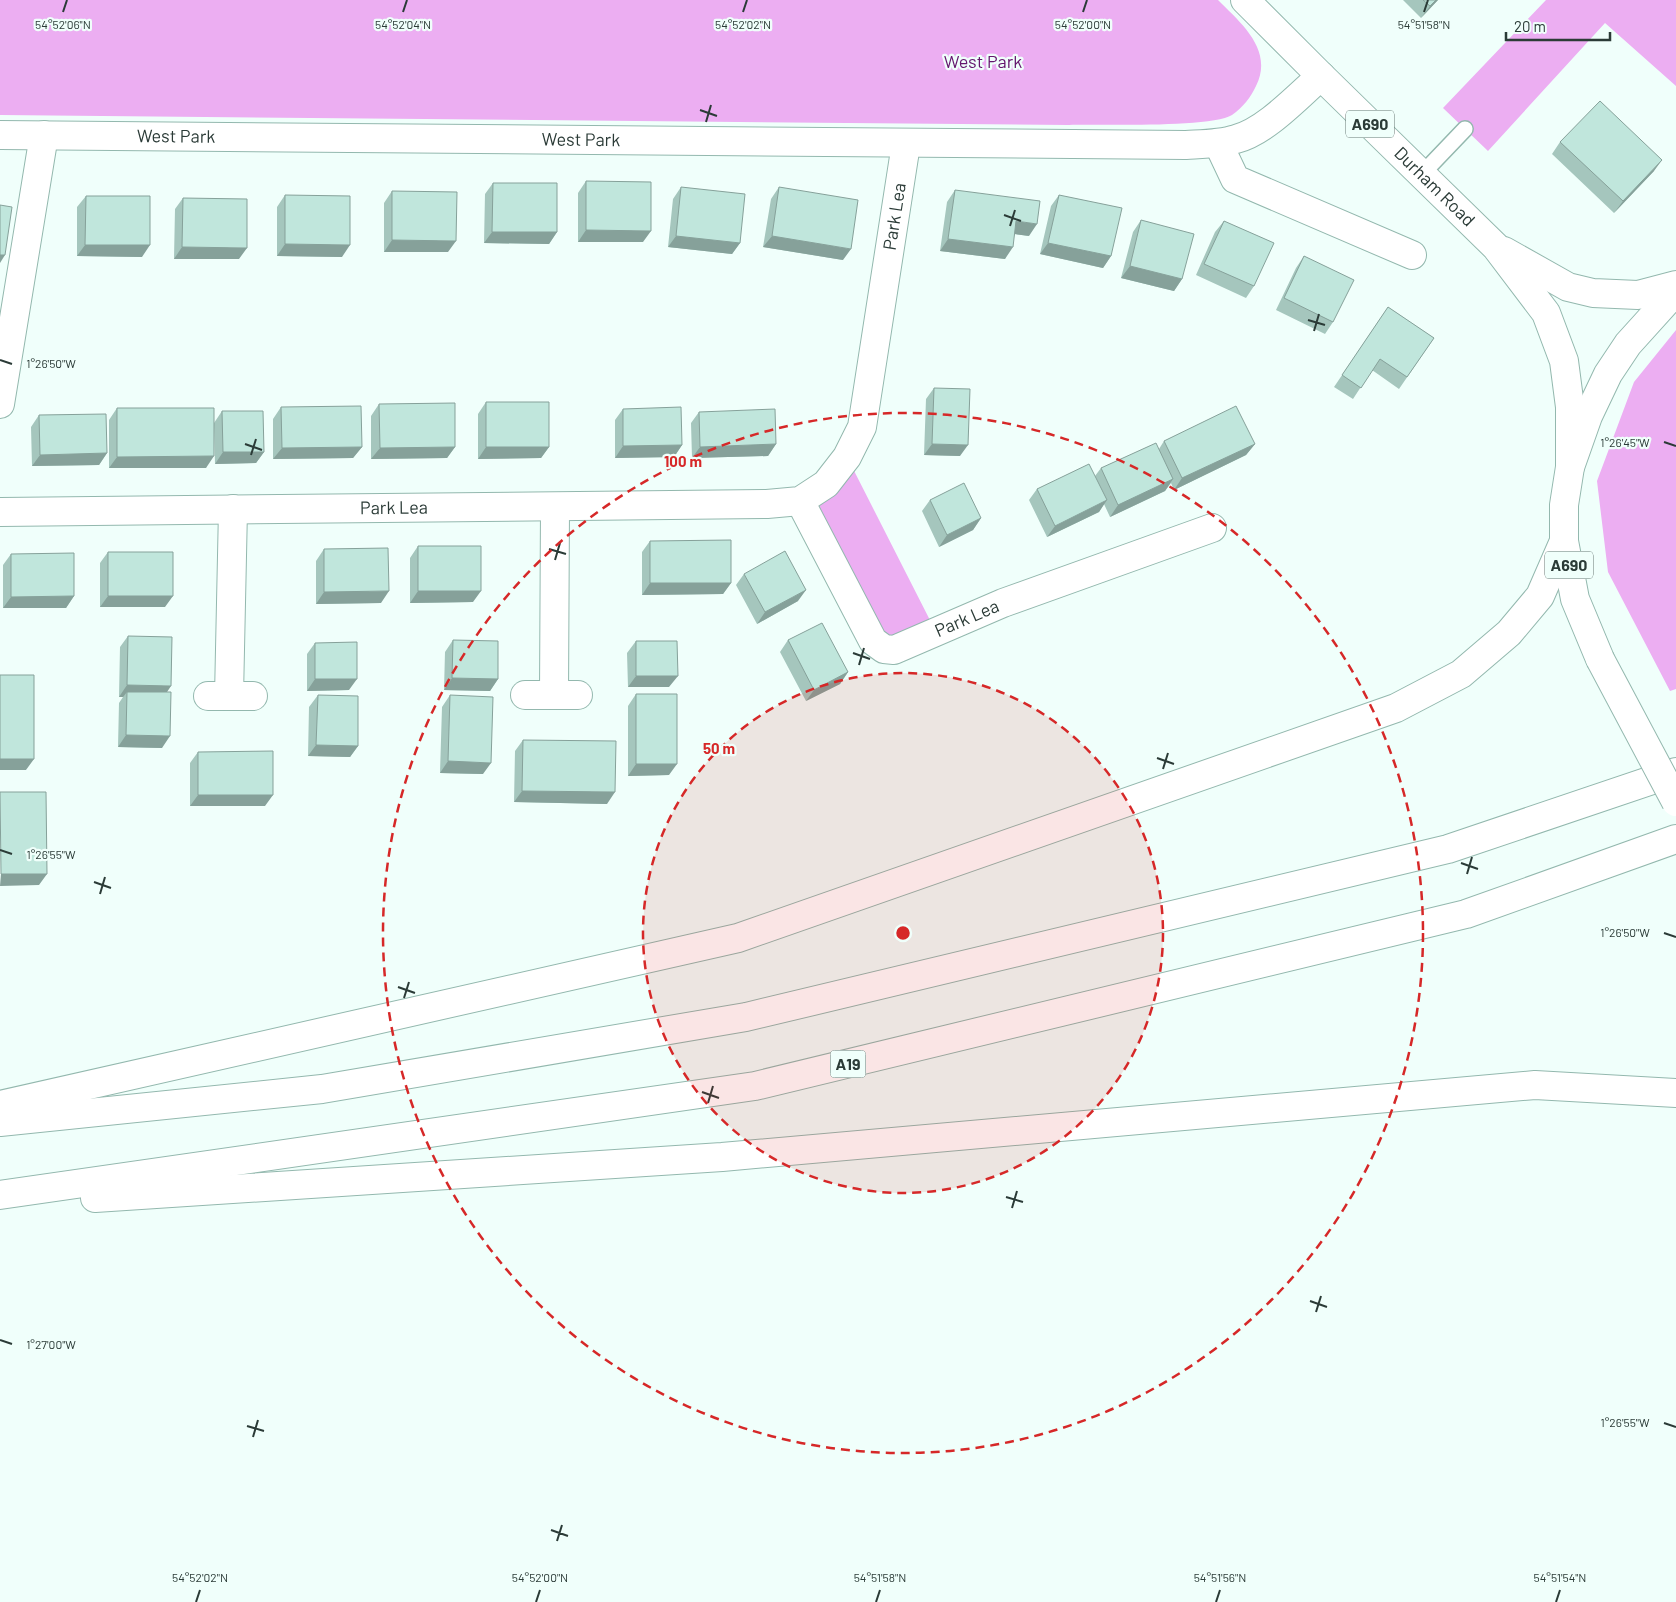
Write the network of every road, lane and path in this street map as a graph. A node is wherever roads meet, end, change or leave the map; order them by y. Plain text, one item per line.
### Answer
1 (1245, 0) edge
2 (1320, 76) junction
3 (1465, 129) dead end
4 (0, 135) edge
5 (44, 135) junction
6 (1218, 143) junction
7 (906, 144) junction
8 (1422, 174) junction
9 (1496, 247) junction
10 (1412, 255) dead end
11 (1676, 285) edge
12 (1676, 292) edge
13 (0, 404) edge
14 (1570, 467) junction
15 (800, 500) junction
16 (555, 508) junction
17 (233, 509) junction
18 (0, 512) edge
19 (1212, 528) dead end
20 (1564, 541) junction
21 (525, 695) dead end
22 (230, 696) dead end
23 (1676, 772) edge
24 (1676, 802) edge
25 (1676, 840) edge
26 (1676, 1093) edge
27 (0, 1106) edge
28 (0, 1122) edge
29 (0, 1195) edge
30 (0, 1204) edge

1 - 2 main road, Durham Road / A690
2 - 6 main road, West Park
2 - 8 main road, Durham Road / A690
3 - 8 lane
4 - 5 main road, West Park
5 - 7 main road, West Park
5 - 13 main road
6 - 7 main road, West Park
6 - 10 main road
7 - 15 main road, Park Lea
8 - 9 main road, Durham Road / A690
9 - 11 main road, A690
9 - 14 main road, A690
12 - 14 main road
14 - 20 main road, A690
15 - 16 main road, Park Lea
15 - 19 main road, Park Lea
16 - 17 main road, Park Lea
16 - 21 main road
17 - 18 main road, Park Lea
17 - 22 main road
20 - 24 main road, A690, bridge
20 - 27 main road
23 - 28 main road
25 - 29 main road, A19
26 - 30 main road

